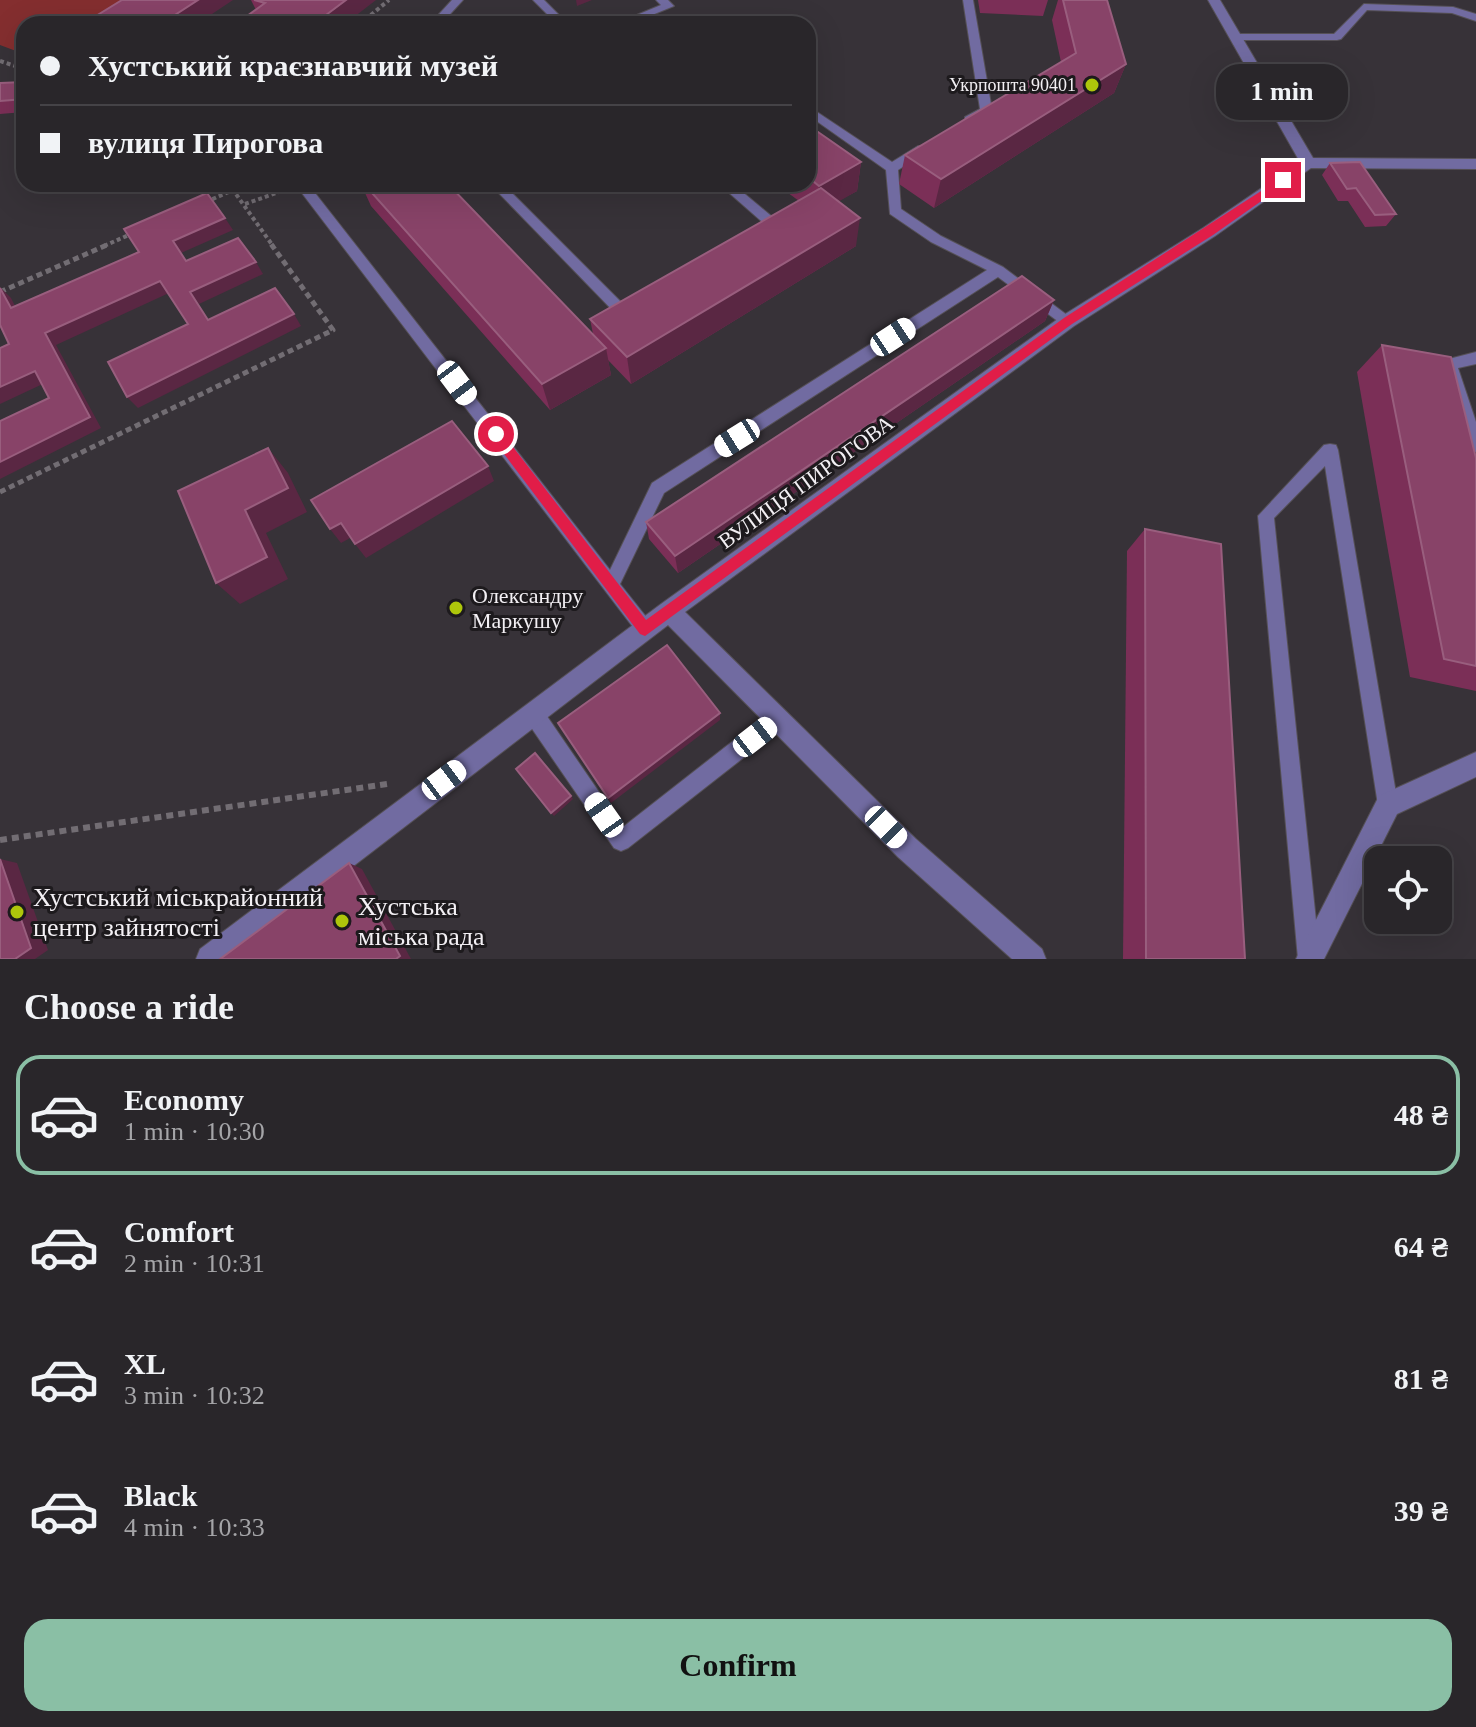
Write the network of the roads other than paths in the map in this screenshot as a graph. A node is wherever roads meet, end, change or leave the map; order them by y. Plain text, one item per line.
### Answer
1 (458, 0) edge
2 (538, 0) edge
3 (661, 0) edge
4 (968, 0) edge
5 (1214, 0) edge
6 (443, 16) edge
7 (555, 16) edge
8 (645, 16) edge
9 (1476, 18) edge
10 (1235, 37) junction
11 (816, 116) edge
12 (959, 126) edge
13 (932, 143) edge
14 (1308, 163) junction
15 (1476, 164) edge
16 (892, 168) junction
17 (307, 192) edge
18 (504, 192) edge
19 (734, 192) edge
20 (763, 236) edge
21 (998, 270) junction
22 (640, 307) edge
23 (1068, 321) junction
24 (1476, 358) edge
25 (1476, 446) edge
26 (611, 585) junction
27 (669, 611) junction
28 (645, 629) junction
29 (533, 713) junction
30 (777, 719) junction
31 (1476, 764) edge
32 (1388, 805) junction
33 (210, 959) edge
34 (1032, 959) edge
35 (1309, 959) edge

1 - 6 lane
2 - 7 lane
3 - 8 lane
4 - 12 lane
5 - 10 street
9 - 10 lane
10 - 14 street
11 - 16 lane
13 - 16 lane
14 - 15 street
14 - 23 street, ВУЛИЦЯ ПИРОГОВА
16 - 21 lane
17 - 26 lane
18 - 22 lane
19 - 20 lane
21 - 23 lane
21 - 26 lane
23 - 27 street, ВУЛИЦЯ ПИРОГОВА
24 - 25 lane
26 - 28 lane
27 - 28 street, ВУЛИЦЯ ПИРОГОВА
27 - 30 street
28 - 29 street, ВУЛИЦЯ ПИРОГОВА
29 - 30 lane
29 - 33 street, ВУЛИЦЯ ПИРОГОВА
30 - 34 street
31 - 32 street
32 - 35 street
32 - 35 lane

